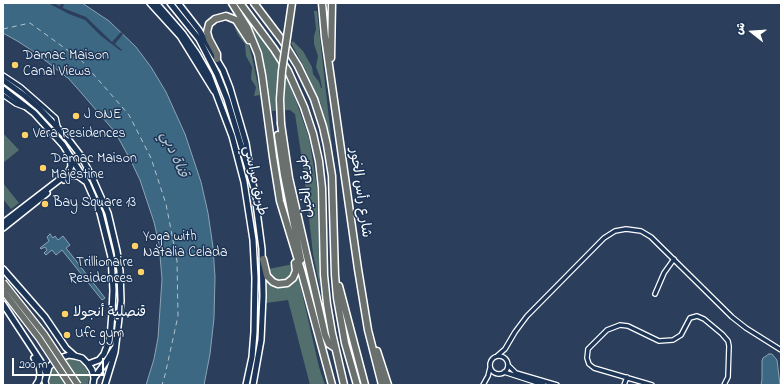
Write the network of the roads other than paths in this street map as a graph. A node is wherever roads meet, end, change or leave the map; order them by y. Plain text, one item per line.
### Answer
1 (150, 3) edge
2 (156, 3) edge
3 (170, 3) edge
4 (178, 3) edge
5 (232, 3) edge
6 (240, 3) edge
7 (255, 3) edge
8 (292, 3) edge
9 (322, 3) edge
10 (332, 3) edge
11 (217, 58) junction
12 (331, 72) junction
13 (3, 75) edge
14 (3, 80) edge
15 (3, 89) edge
16 (3, 95) edge
17 (265, 95) junction
18 (216, 100) junction
19 (27, 107) junction
20 (58, 127) junction
21 (67, 150) junction
22 (250, 171) junction
23 (87, 183) junction
24 (293, 206) junction
25 (3, 223) edge
26 (3, 228) edge
27 (288, 230) junction
28 (263, 259) junction
29 (674, 259) junction
30 (3, 269) edge
31 (301, 270) junction
32 (335, 275) junction
33 (3, 282) edge
34 (3, 291) edge
35 (655, 294) dead end
36 (3, 304) edge
37 (116, 340) junction
38 (371, 342) junction
39 (28, 344) junction
40 (335, 348) junction
41 (505, 350) junction
42 (781, 350) edge
43 (75, 356) junction
44 (497, 356) junction
45 (506, 359) junction
46 (88, 364) junction
47 (508, 365) junction
48 (490, 368) junction
49 (504, 372) junction
50 (46, 373) junction
51 (496, 374) junction
52 (627, 377) junction
53 (94, 378) junction
54 (485, 383) edge
55 (44, 384) edge
56 (36, 385) edge
57 (70, 385) edge
58 (78, 385) edge
59 (93, 385) edge
60 (105, 385) edge
61 (246, 385) edge
62 (253, 385) edge
63 (332, 385) edge
64 (344, 385) edge
65 (357, 385) edge
66 (365, 385) edge
67 (382, 385) edge
68 (388, 385) edge
69 (544, 385) edge
70 (557, 385) edge
71 (624, 385) edge
72 (652, 385) edge
73 (724, 385) edge

1 - 18 street
2 - 18 street, طريق مراسي
3 - 22 street, طريق مراسي
4 - 11 street
5 - 17 highway
6 - 40 highway, طريق الخيل
7 - 32 highway, طريق الخيل
8 - 24 highway, bridge
9 - 12 highway, شارع رأس الخور
10 - 12 highway
11 - 17 highway
11 - 22 street
12 - 38 highway, شارع رأس الخور
13 - 20 street
14 - 20 street
15 - 19 street
16 - 19 street
17 - 27 highway
18 - 61 street, طريق مراسي
19 - 21 street
20 - 37 street
21 - 23 street
21 - 25 street
22 - 28 street, طريق مراسي
23 - 26 street
23 - 46 street
24 - 31 highway
24 - 40 highway
27 - 28 highway
27 - 31 highway
28 - 62 street, طريق مراسي
29 - 35 street
29 - 41 street
29 - 42 street
30 - 43 street
31 - 63 highway
32 - 65 highway, طريق الخيل
32 - 66 highway
33 - 58 main road, bridge
34 - 57 main road, bridge
36 - 39 street
37 - 53 street
37 - 60 street
38 - 67 highway, شارع رأس الخور
38 - 68 highway
39 - 50 street
39 - 56 street
40 - 64 highway, طريق الخيل
41 - 44 street
41 - 45 street
43 - 46 street
43 - 50 street
44 - 45 street
44 - 48 street
45 - 47 street
46 - 53 street
47 - 49 street
47 - 70 street
48 - 51 street
48 - 54 street
49 - 51 street
49 - 69 street
50 - 55 street
51 - 54 street
52 - 71 street
52 - 72 street
52 - 73 street
53 - 59 street

